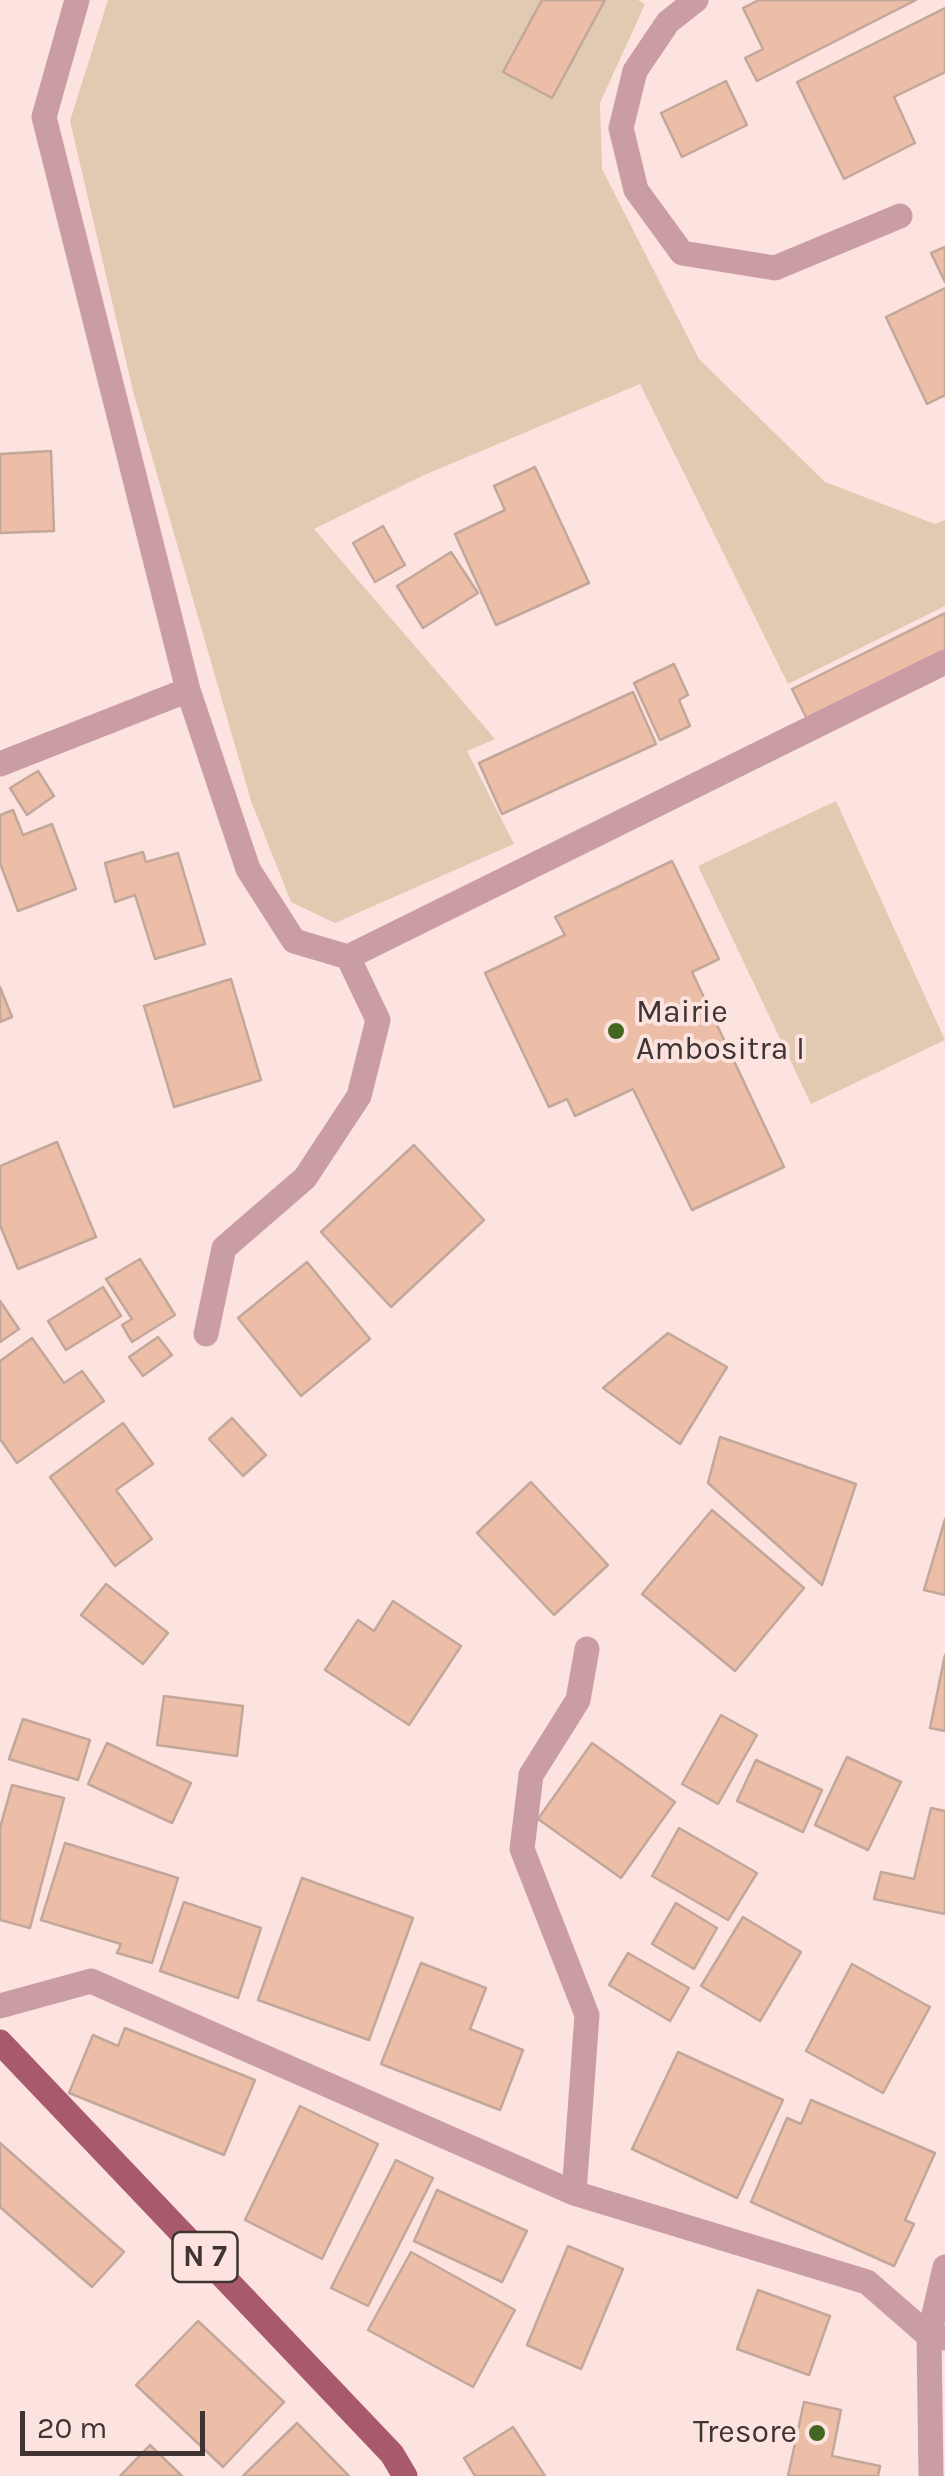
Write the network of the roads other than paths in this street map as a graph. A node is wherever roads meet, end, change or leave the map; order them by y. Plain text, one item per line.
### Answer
1 (77, 0) edge
2 (696, 0) edge
3 (900, 216) dead end
4 (945, 662) edge
5 (188, 690) junction
6 (0, 764) edge
7 (348, 957) junction
8 (206, 1334) dead end
9 (587, 1649) dead end
10 (0, 2006) edge
11 (0, 2042) edge
12 (574, 2192) junction
13 (945, 2268) edge
14 (937, 2337) edge
15 (936, 2474) edge
16 (405, 2476) edge

1 - 5 street
2 - 3 street
4 - 7 street
5 - 6 street
5 - 7 street
7 - 8 street
9 - 12 street
10 - 12 street
11 - 16 main road, N 7
12 - 14 street
13 - 14 street
14 - 15 street

